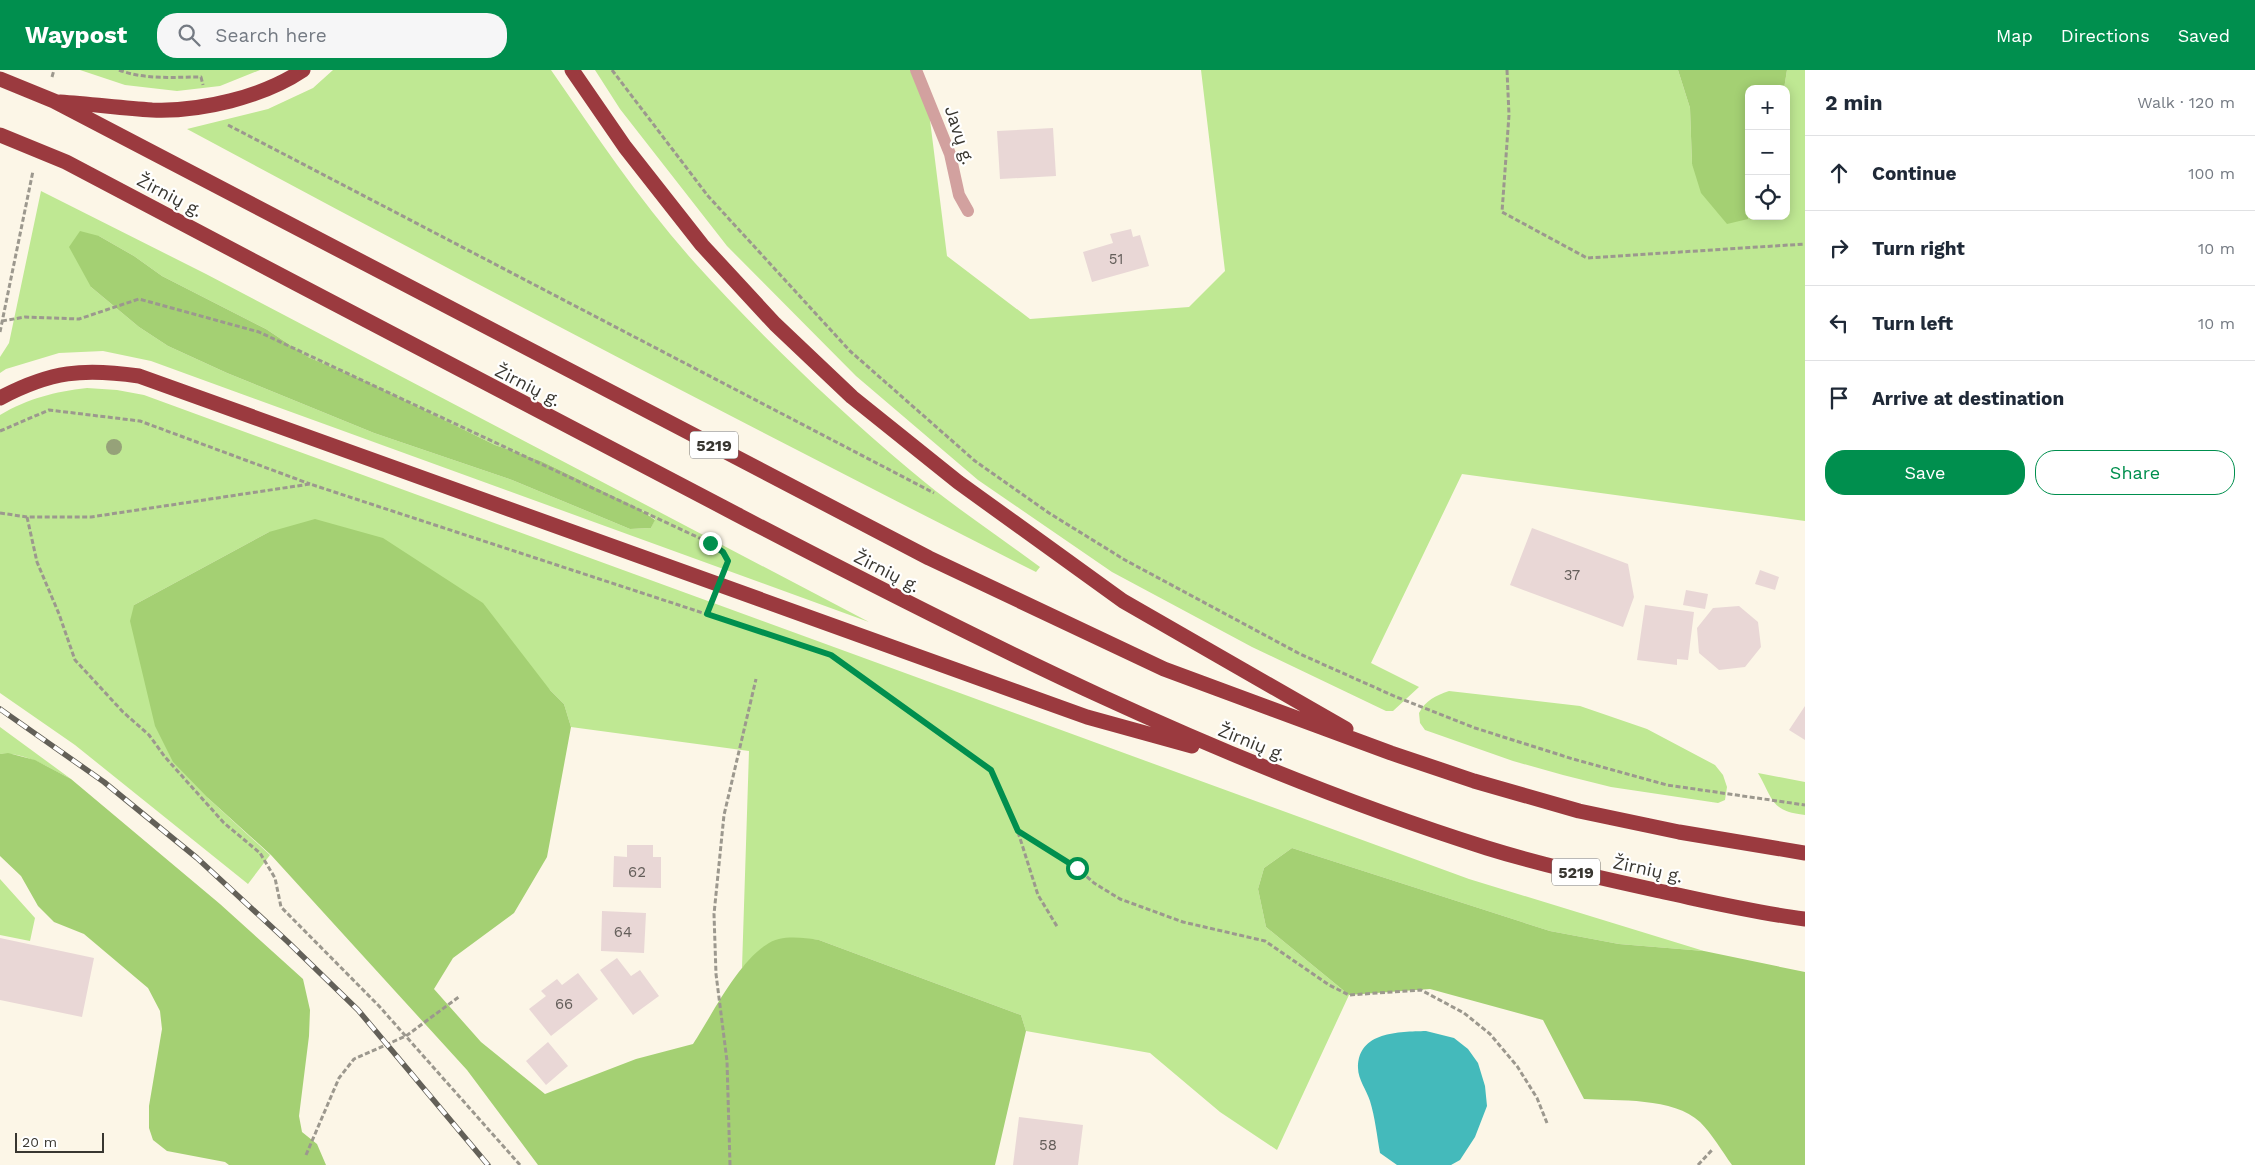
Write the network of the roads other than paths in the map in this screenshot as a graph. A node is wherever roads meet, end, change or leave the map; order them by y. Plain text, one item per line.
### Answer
1 (303, 70) edge
2 (572, 70) edge
3 (916, 70) edge
4 (0, 79) edge
5 (54, 101) junction
6 (0, 135) edge
7 (968, 211) dead end
8 (0, 398) edge
9 (1391, 754) junction
10 (1245, 761) junction
11 (1805, 853) edge
12 (1771, 914) junction
13 (1805, 919) edge
14 (1805, 925) edge

1 - 5 highway
2 - 9 highway
3 - 7 street, Javų g.
4 - 5 highway, Žirnių g. / 5219
5 - 9 highway, Žirnių g. / 5219
6 - 10 highway, Žirnių g. / 5219
8 - 10 highway
9 - 11 highway, Žirnių g. / 5219
10 - 12 highway, Žirnių g. / 5219
12 - 13 highway, Žirnių g. / 5219
12 - 14 highway

